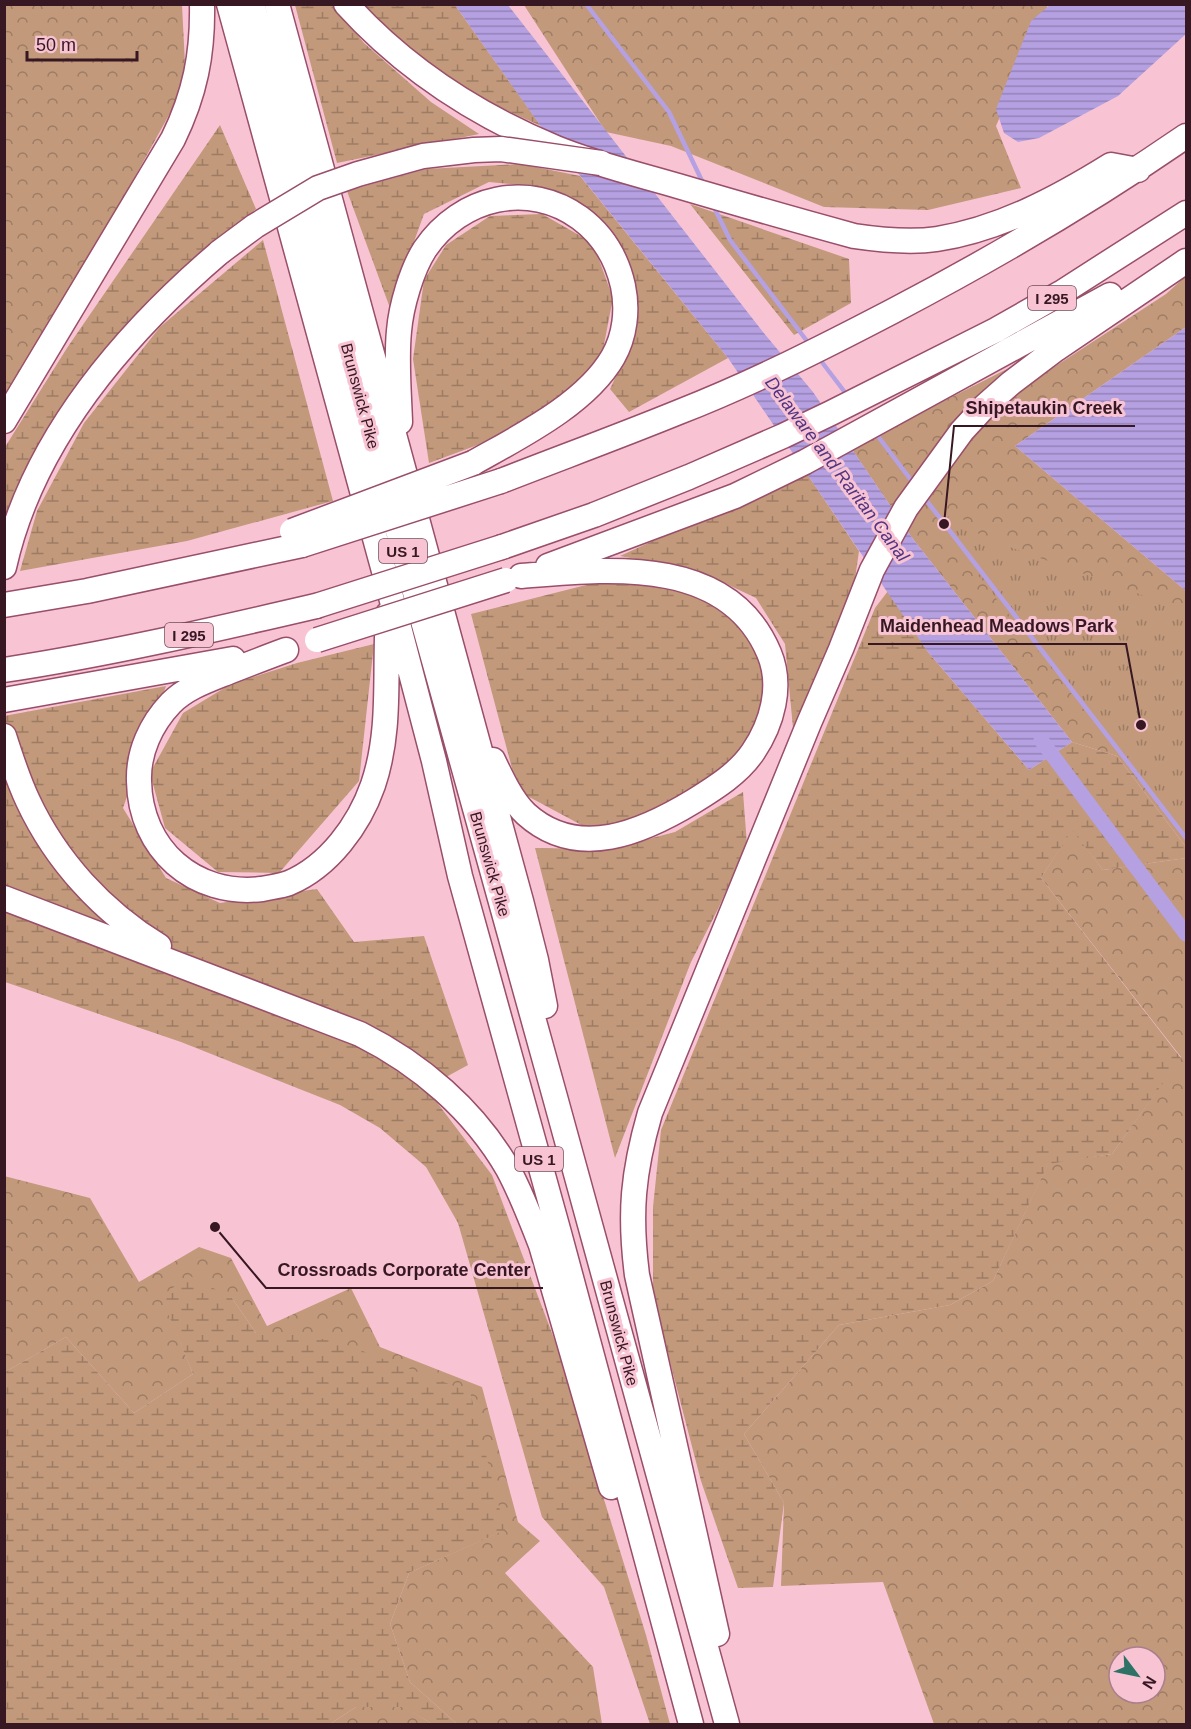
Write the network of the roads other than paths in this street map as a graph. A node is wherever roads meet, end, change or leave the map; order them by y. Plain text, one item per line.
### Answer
1 (202, 4) edge
2 (229, 4) edge
3 (252, 4) edge
4 (277, 4) edge
5 (346, 4) edge
6 (1186, 136) edge
7 (601, 163) junction
8 (1138, 170) junction
9 (1186, 213) edge
10 (1186, 249) edge
11 (1186, 261) edge
12 (4, 421) edge
13 (402, 463) junction
14 (297, 538) junction
15 (4, 567) edge
16 (513, 578) junction
17 (390, 593) junction
18 (4, 605) edge
19 (286, 650) junction
20 (4, 670) edge
21 (4, 700) edge
22 (469, 708) junction
23 (4, 736) edge
24 (4, 898) edge
25 (206, 974) junction
26 (555, 1097) junction
27 (683, 1725) edge
28 (691, 1725) edge
29 (727, 1725) edge
30 (736, 1725) edge

1 - 12 highway
2 - 17 highway, Brunswick Pike / US 1
3 - 26 highway, Brunswick Pike / US 1
4 - 13 highway
5 - 7 highway, bridge
6 - 8 highway
7 - 8 highway
7 - 15 highway, bridge
8 - 14 highway, bridge
9 - 20 highway, I 295, bridge
10 - 16 highway
11 - 30 highway
13 - 14 highway, bridge
13 - 22 highway
14 - 18 highway
16 - 19 highway, bridge
16 - 22 highway
17 - 19 highway
17 - 28 highway, Brunswick Pike / US 1
19 - 21 highway
22 - 26 highway
23 - 25 highway
24 - 25 highway
25 - 27 highway
26 - 29 highway, Brunswick Pike / US 1

